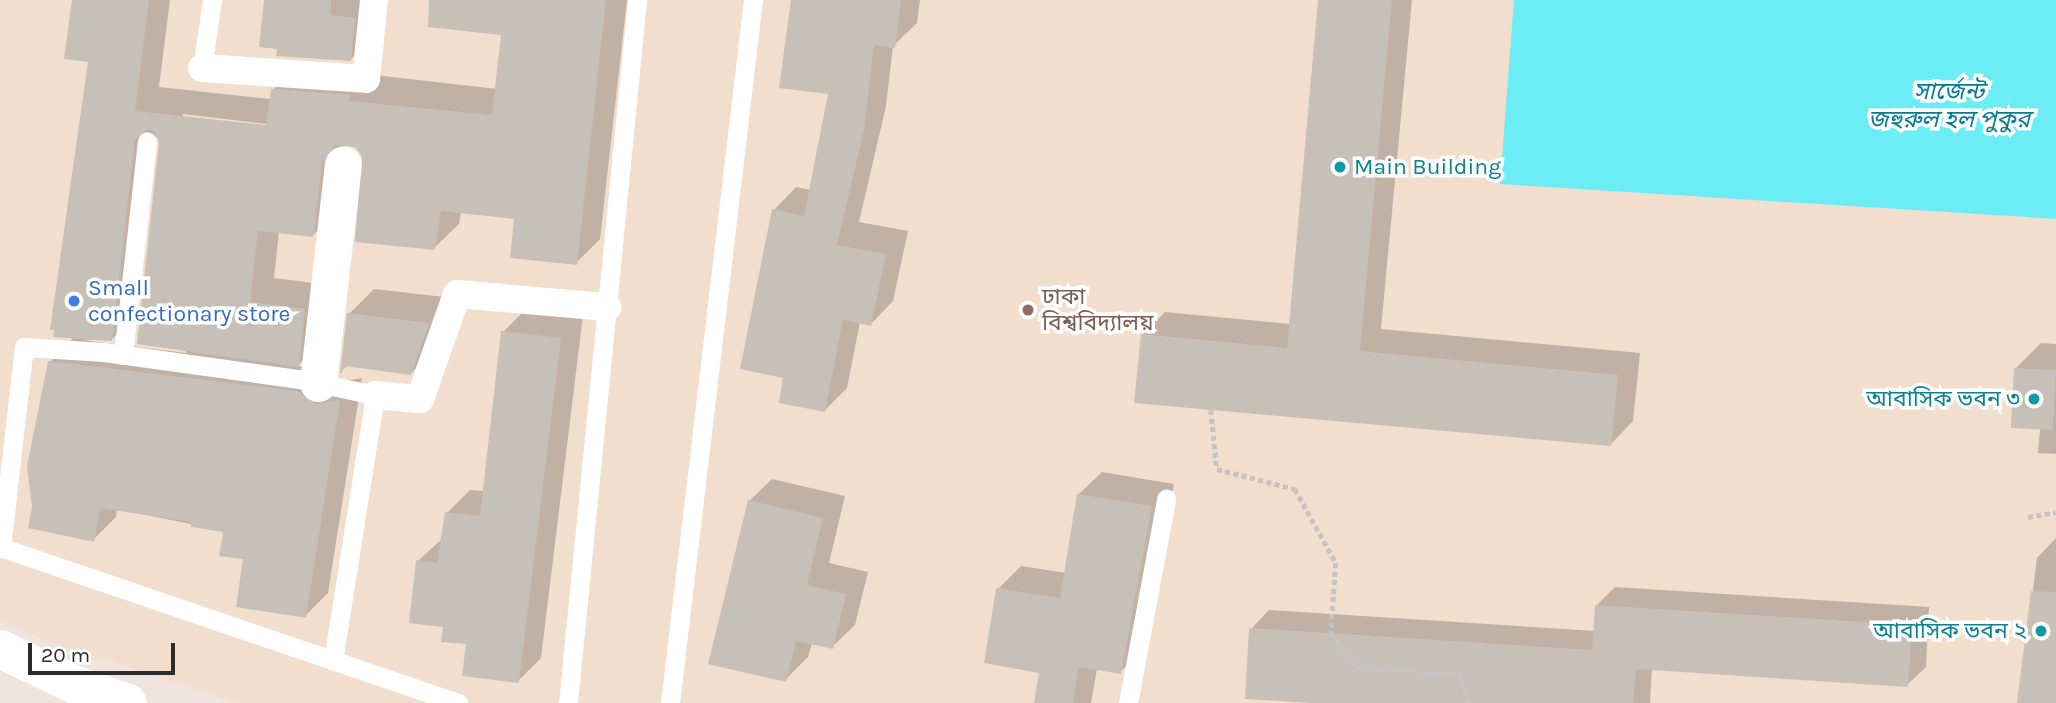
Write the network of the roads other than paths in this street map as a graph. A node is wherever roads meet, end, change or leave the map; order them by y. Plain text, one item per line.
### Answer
1 (212, 0) edge
2 (374, 0) edge
3 (637, 0) edge
4 (753, 0) edge
5 (202, 68) joint
6 (147, 141) dead end
7 (343, 164) dead end
8 (607, 307) junction
9 (123, 355) junction
10 (317, 383) junction
11 (376, 395) junction
12 (1166, 499) dead end
13 (1, 548) edge
14 (0, 649) edge
15 (333, 661) junction
16 (128, 703) edge
17 (458, 703) edge
18 (568, 703) edge
19 (670, 703) edge
20 (1128, 703) edge

1 - 5 lane
2 - 5 street
3 - 8 lane
4 - 19 lane
6 - 9 lane
7 - 10 street
8 - 11 street
8 - 18 lane
9 - 10 lane
9 - 13 lane
10 - 11 lane
11 - 15 lane
12 - 20 lane
13 - 15 lane
14 - 16 main road
15 - 17 lane

